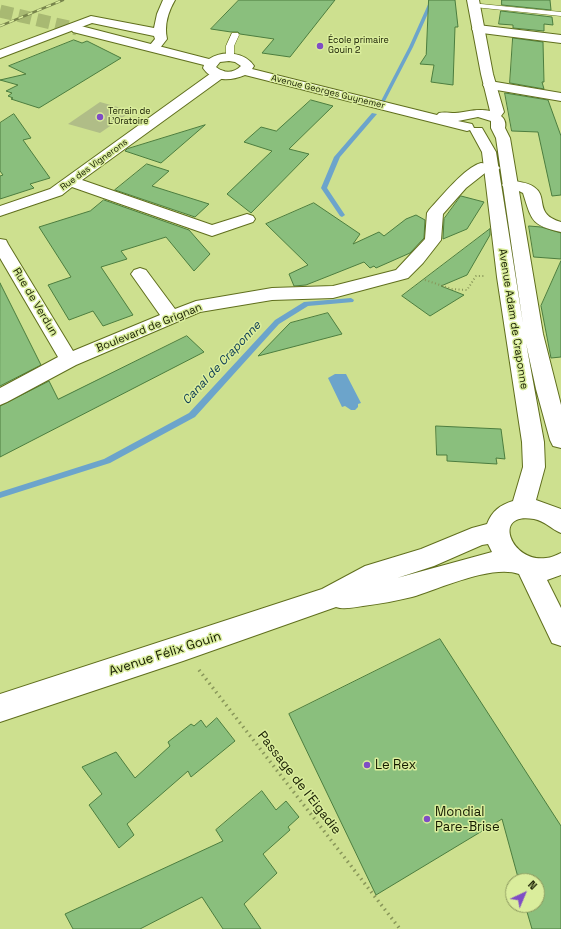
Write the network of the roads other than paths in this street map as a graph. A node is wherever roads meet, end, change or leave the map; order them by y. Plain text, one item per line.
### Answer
1 (169, 0) edge
2 (473, 2) edge
3 (561, 14) edge
4 (76, 29) tunnel mouth
5 (478, 29) junction
6 (159, 33) junction
7 (235, 35) dead end
8 (561, 39) edge
9 (153, 49) junction
10 (0, 54) edge
11 (230, 58) junction
12 (215, 68) junction
13 (244, 71) junction
14 (490, 87) junction
15 (561, 97) edge
16 (471, 122) junction
17 (496, 122) junction
18 (492, 168) junction
19 (72, 182) junction
20 (510, 185) junction
21 (0, 211) edge
22 (247, 219) dead end
23 (561, 227) edge
24 (0, 244) edge
25 (140, 274) dead end
26 (172, 318) junction
27 (70, 360) junction
28 (543, 375) junction
29 (561, 384) edge
30 (0, 397) edge
31 (561, 440) edge
32 (522, 508) junction
33 (561, 523) edge
34 (497, 532) junction
35 (520, 564) junction
36 (561, 564) edge
37 (329, 598) junction
38 (561, 634) edge
39 (0, 708) edge

1 - 6 main road
2 - 3 lane
2 - 5 main road, Avenue Adam de Craponne
4 - 9 main road
5 - 8 main road
5 - 14 main road, Avenue Adam de Craponne
6 - 9 main road
6 - 10 main road
7 - 11 lane
9 - 12 main road
11 - 12 main road
11 - 13 main road
12 - 13 main road
12 - 19 main road, Rue des Vignerons
13 - 16 main road, Avenue Georges Guynemer
14 - 15 main road
14 - 16 main road
14 - 17 main road, Avenue Adam de Craponne
16 - 17 main road
16 - 18 main road, Avenue Adam de Craponne
17 - 20 main road, Avenue Adam de Craponne
18 - 26 main road, Boulevard de Grignan
18 - 32 main road, Avenue Adam de Craponne
19 - 21 main road, Rue des Vignerons
19 - 22 main road
20 - 23 main road
20 - 28 main road, Avenue Adam de Craponne
24 - 27 main road, Rue de Verdun
25 - 26 main road
26 - 27 main road, Boulevard de Grignan
27 - 30 main road, Boulevard de Grignan
28 - 29 main road
28 - 31 main road, Avenue Adam de Craponne
32 - 33 main road
32 - 34 main road
34 - 35 main road
34 - 37 main road, Avenue Félix Gouin
35 - 36 main road, Avenue Félix Gouin
35 - 37 main road, Avenue Félix Gouin
35 - 38 main road
37 - 39 main road, Avenue Félix Gouin

